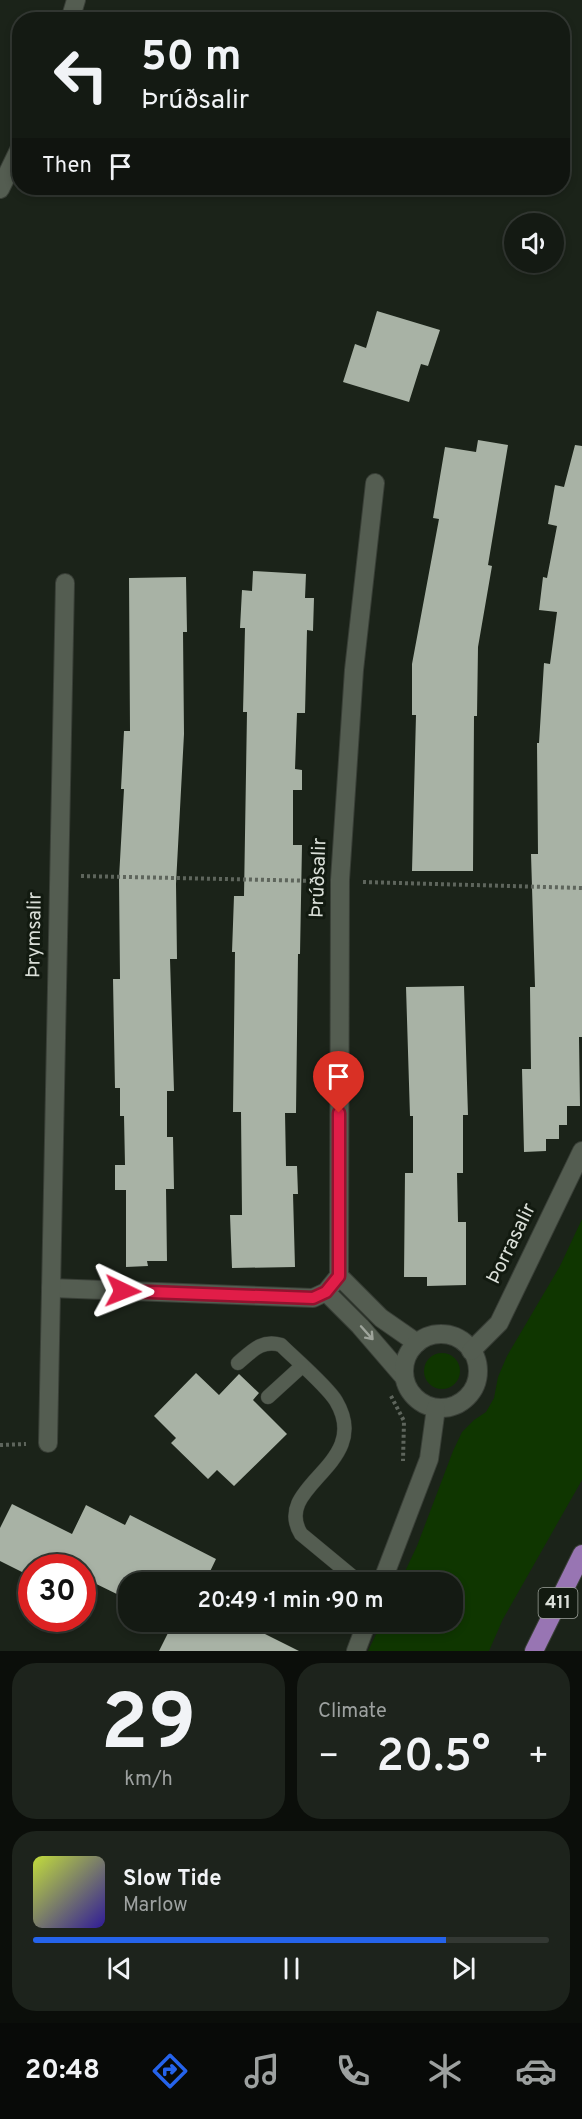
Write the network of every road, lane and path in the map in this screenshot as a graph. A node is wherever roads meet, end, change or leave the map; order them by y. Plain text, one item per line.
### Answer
1 (12, 164) edge
2 (0, 189) edge
3 (375, 483) dead end
4 (64, 583) dead end
5 (59, 876) junction
6 (296, 882) dead end
7 (397, 884) dead end
8 (582, 888) edge
9 (582, 1150) edge
10 (339, 1276) junction
11 (51, 1288) junction
12 (326, 1292) junction
13 (417, 1343) junction
14 (471, 1351) junction
15 (238, 1363) dead end
16 (302, 1366) junction
17 (404, 1377) junction
18 (390, 1394) dead end
19 (268, 1397) dead end
20 (436, 1408) junction
21 (48, 1443) dead end
22 (403, 1463) dead end
23 (582, 1554) edge
24 (347, 1572) edge
25 (386, 1572) edge
26 (363, 1632) edge
27 (356, 1651) edge
28 (534, 1651) edge

1 - 2 street
3 - 10 street, Þrúðsalir
4 - 5 street, Þrymsalir
5 - 6 path
5 - 11 street, Þrymsalir
7 - 8 path
9 - 14 street, Þorrasalir
10 - 12 street
10 - 13 street
11 - 12 street
11 - 21 street, Þrymsalir
12 -> 17 street
13 - 14 street
13 - 17 street
14 - 20 street
15 - 16 lane
16 - 19 lane
16 - 24 lane
17 - 20 street
18 - 22 path
20 - 25 street
23 - 28 main road, 411
26 - 27 street

